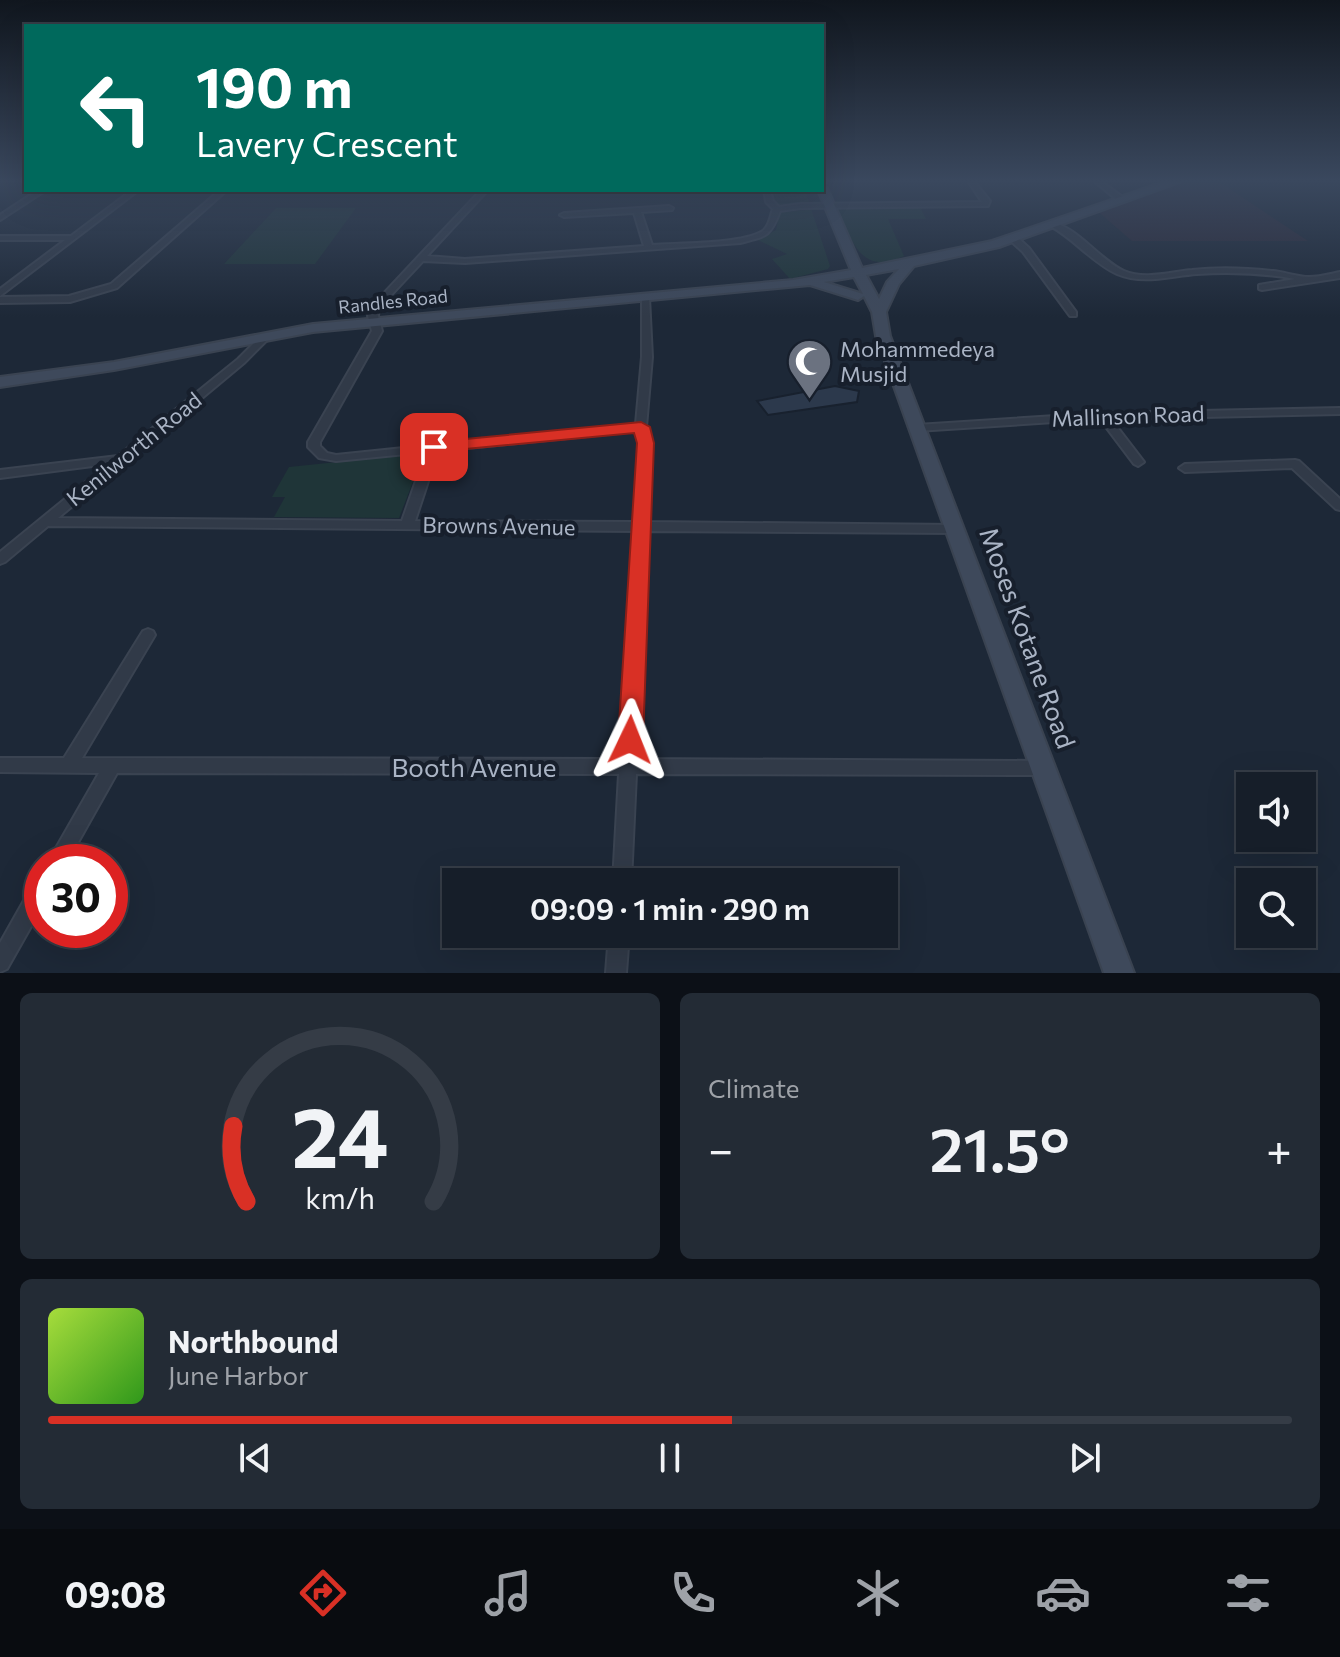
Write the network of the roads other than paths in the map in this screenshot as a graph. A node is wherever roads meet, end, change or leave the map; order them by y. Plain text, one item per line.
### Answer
1 (87, 226) edge
2 (182, 226) edge
3 (450, 226) edge
4 (642, 226) edge
5 (771, 226) edge
6 (833, 226) edge
7 (835, 226) edge
8 (1051, 226) edge
9 (1057, 226) edge
10 (0, 238) edge
11 (72, 238) junction
12 (1014, 239) junction
13 (649, 249) junction
14 (848, 252) junction
15 (420, 258) junction
16 (910, 264) junction
17 (1340, 275) edge
18 (854, 276) junction
19 (1308, 281) junction
20 (793, 284) junction
21 (816, 284) junction
22 (1262, 287) dead end
23 (0, 293) edge
24 (858, 296) junction
25 (646, 299) junction
26 (0, 300) edge
27 (1073, 314) dead end
28 (879, 318) junction
29 (375, 321) junction
30 (265, 337) junction
31 (0, 382) edge
32 (1340, 411) edge
33 (1103, 416) junction
34 (641, 427) junction
35 (917, 428) junction
36 (434, 447) junction
37 (122, 459) junction
38 (1138, 462) dead end
39 (1185, 468) dead end
40 (0, 474) edge
41 (1337, 499) edge
42 (43, 522) junction
43 (407, 525) junction
44 (642, 527) junction
45 (955, 529) junction
46 (0, 559) edge
47 (148, 635) dead end
48 (0, 765) edge
49 (68, 766) junction
50 (111, 767) junction
51 (1043, 768) junction
52 (629, 769) junction
53 (67, 844) edge
54 (623, 868) edge
55 (24, 920) edge
56 (618, 948) edge
57 (0, 962) edge
58 (616, 973) edge
59 (1119, 973) edge

1 - 11 street
2 - 26 street
3 - 15 street
4 - 13 street
5 - 13 street
6 - 18 street, Moses Kotane Road
7 - 14 street, Moses Kotane Road
8 - 12 street, Randles Road
9 - 19 street
10 - 11 street
11 - 23 street
12 - 16 street, Randles Road
12 - 27 street
13 - 15 street
14 - 16 street
14 - 18 street, Moses Kotane Road
15 - 29 street
16 - 18 street, Randles Road
16 - 28 street
17 - 19 street
18 - 20 street, Randles Road
18 - 21 street, Randles Road
18 - 24 street, Moses Kotane Road
18 - 28 street, Moses Kotane Road
19 - 22 street
20 - 21 street, Randles Road
20 - 25 street, Randles Road
21 - 24 street
24 - 28 street, Moses Kotane Road
25 - 29 street, Randles Road
25 - 34 street
28 - 35 street, Moses Kotane Road
29 - 30 street, Randles Road
29 - 36 street
30 - 31 street, Randles Road
30 - 37 street, Kenilworth Road
32 - 33 street, Mallinson Road
33 - 35 street, Mallinson Road
33 - 38 street
34 - 36 street
34 - 44 street
35 - 45 street, Moses Kotane Road
36 - 43 street
37 - 40 street
37 - 42 street, Kenilworth Road
39 - 41 street
42 - 43 street, Browns Avenue
42 - 46 street, Kenilworth Road
43 - 44 street, Browns Avenue
44 - 45 street, Browns Avenue
44 - 52 street
45 - 51 street, Moses Kotane Road
47 - 49 street
48 - 49 street, Booth Avenue
49 - 50 street, Booth Avenue
50 - 52 street, Booth Avenue
50 - 53 street
51 - 52 street, Booth Avenue
51 - 59 street, Moses Kotane Road
52 - 54 street
55 - 57 street
56 - 58 street

